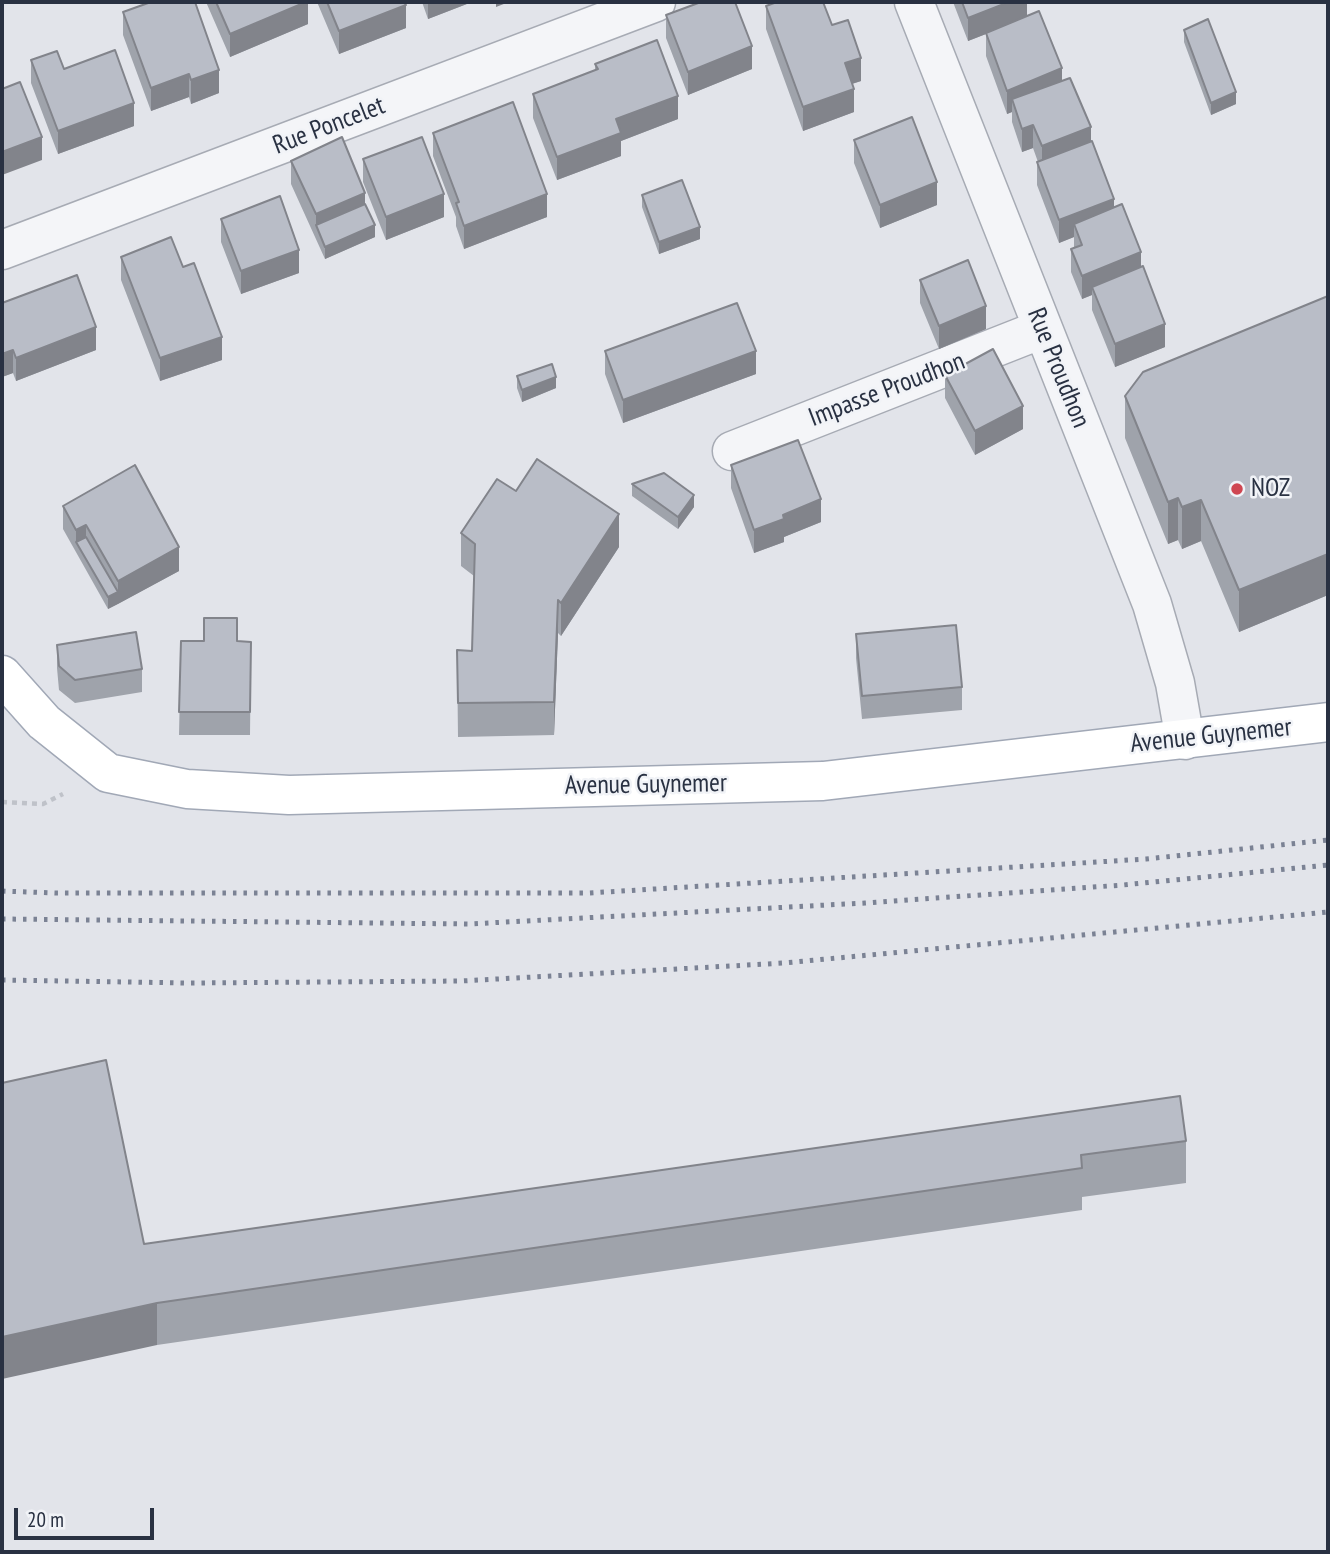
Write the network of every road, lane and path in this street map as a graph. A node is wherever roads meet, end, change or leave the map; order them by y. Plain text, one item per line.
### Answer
1 (656, 2) edge
2 (914, 2) edge
3 (2, 250) edge
4 (1042, 329) junction
5 (732, 451) dead end
6 (2, 675) edge
7 (1328, 723) edge
8 (1185, 740) junction
9 (108, 773) junction
10 (2, 802) edge

1 - 3 street, Rue Poncelet
2 - 4 street, Rue Proudhon
4 - 5 street, Impasse Proudhon
4 - 8 street, Rue Proudhon
6 - 9 main road, Avenue Guynemer
7 - 8 main road, Avenue Guynemer
8 - 9 main road, Avenue Guynemer
9 - 10 path

